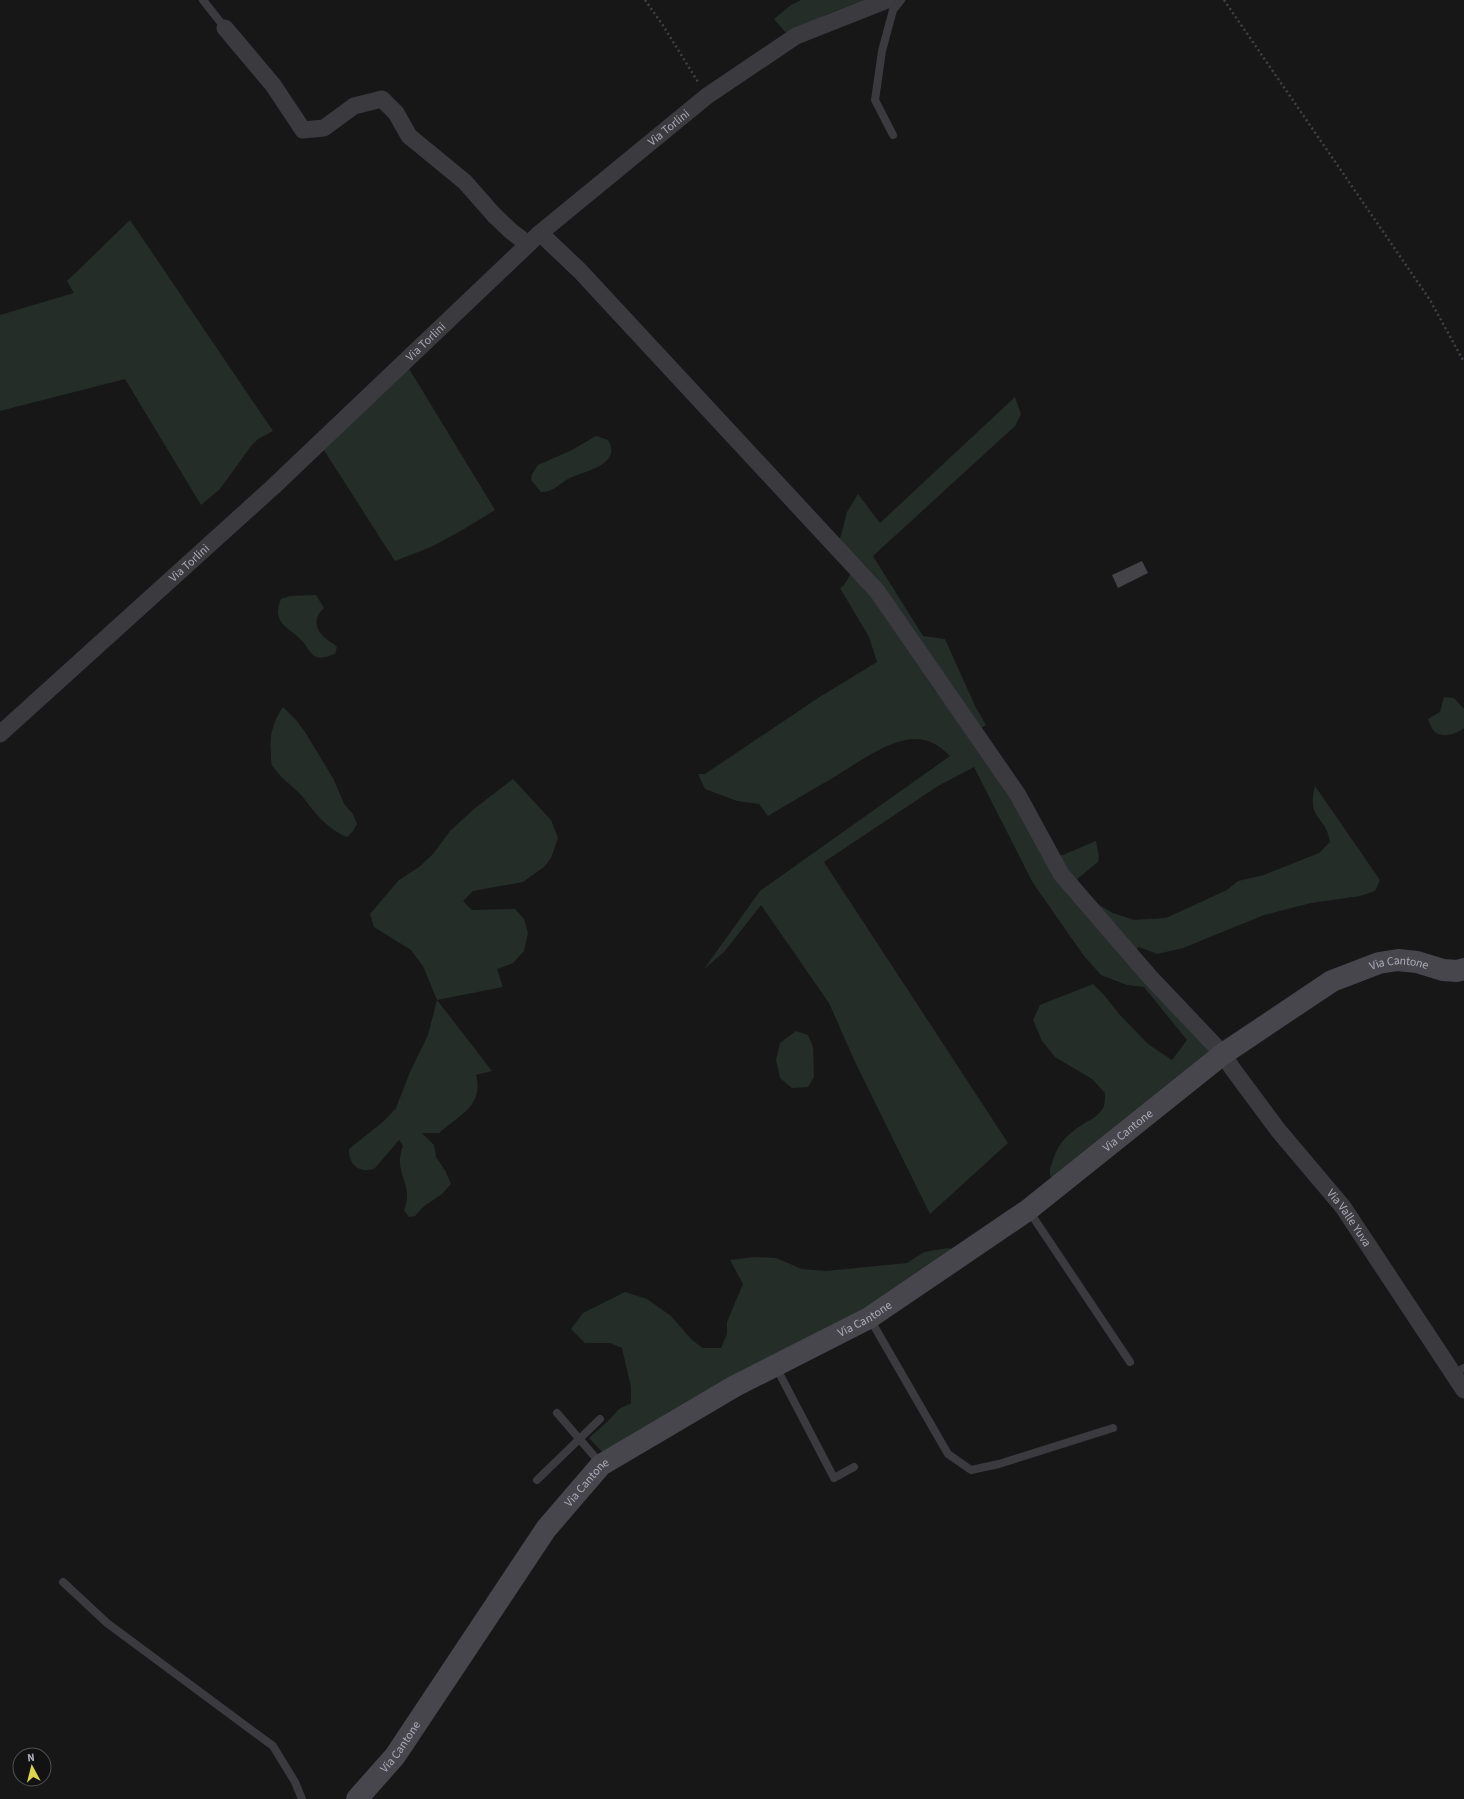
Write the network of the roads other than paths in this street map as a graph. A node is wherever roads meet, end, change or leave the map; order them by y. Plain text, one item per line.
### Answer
1 (203, 0) edge
2 (887, 0) edge
3 (901, 0) edge
4 (225, 28) joint
5 (893, 135) dead end
6 (534, 238) junction
7 (0, 734) edge
8 (1464, 969) edge
9 (1223, 1054) junction
10 (1028, 1210) junction
11 (869, 1318) junction
12 (1130, 1362) dead end
13 (776, 1366) junction
14 (1458, 1371) edge
15 (1464, 1390) edge
16 (557, 1412) dead end
17 (600, 1419) dead end
18 (1112, 1428) dead end
19 (579, 1438) junction
20 (601, 1465) junction
21 (854, 1467) dead end
22 (537, 1480) dead end
23 (63, 1582) dead end
24 (302, 1799) edge
25 (358, 1799) edge

1 - 4 lane
2 - 6 street, Via Torlini
3 - 5 lane
4 - 6 street, Via Valle Yuva
6 - 7 street, Via Torlini
6 - 9 street, Via Valle Yuva
8 - 9 main road, Via Cantone
9 - 10 main road, Via Cantone
9 - 14 street, Via Valle Yuva
10 - 11 main road, Via Cantone
10 - 12 lane
11 - 13 main road, Via Cantone
11 - 18 lane
13 - 20 main road, Via Cantone
13 - 21 lane
14 - 15 street, Via Valle Yuva
16 - 19 lane
17 - 19 lane
19 - 20 lane
19 - 22 lane
20 - 25 main road, Via Cantone
23 - 24 lane

